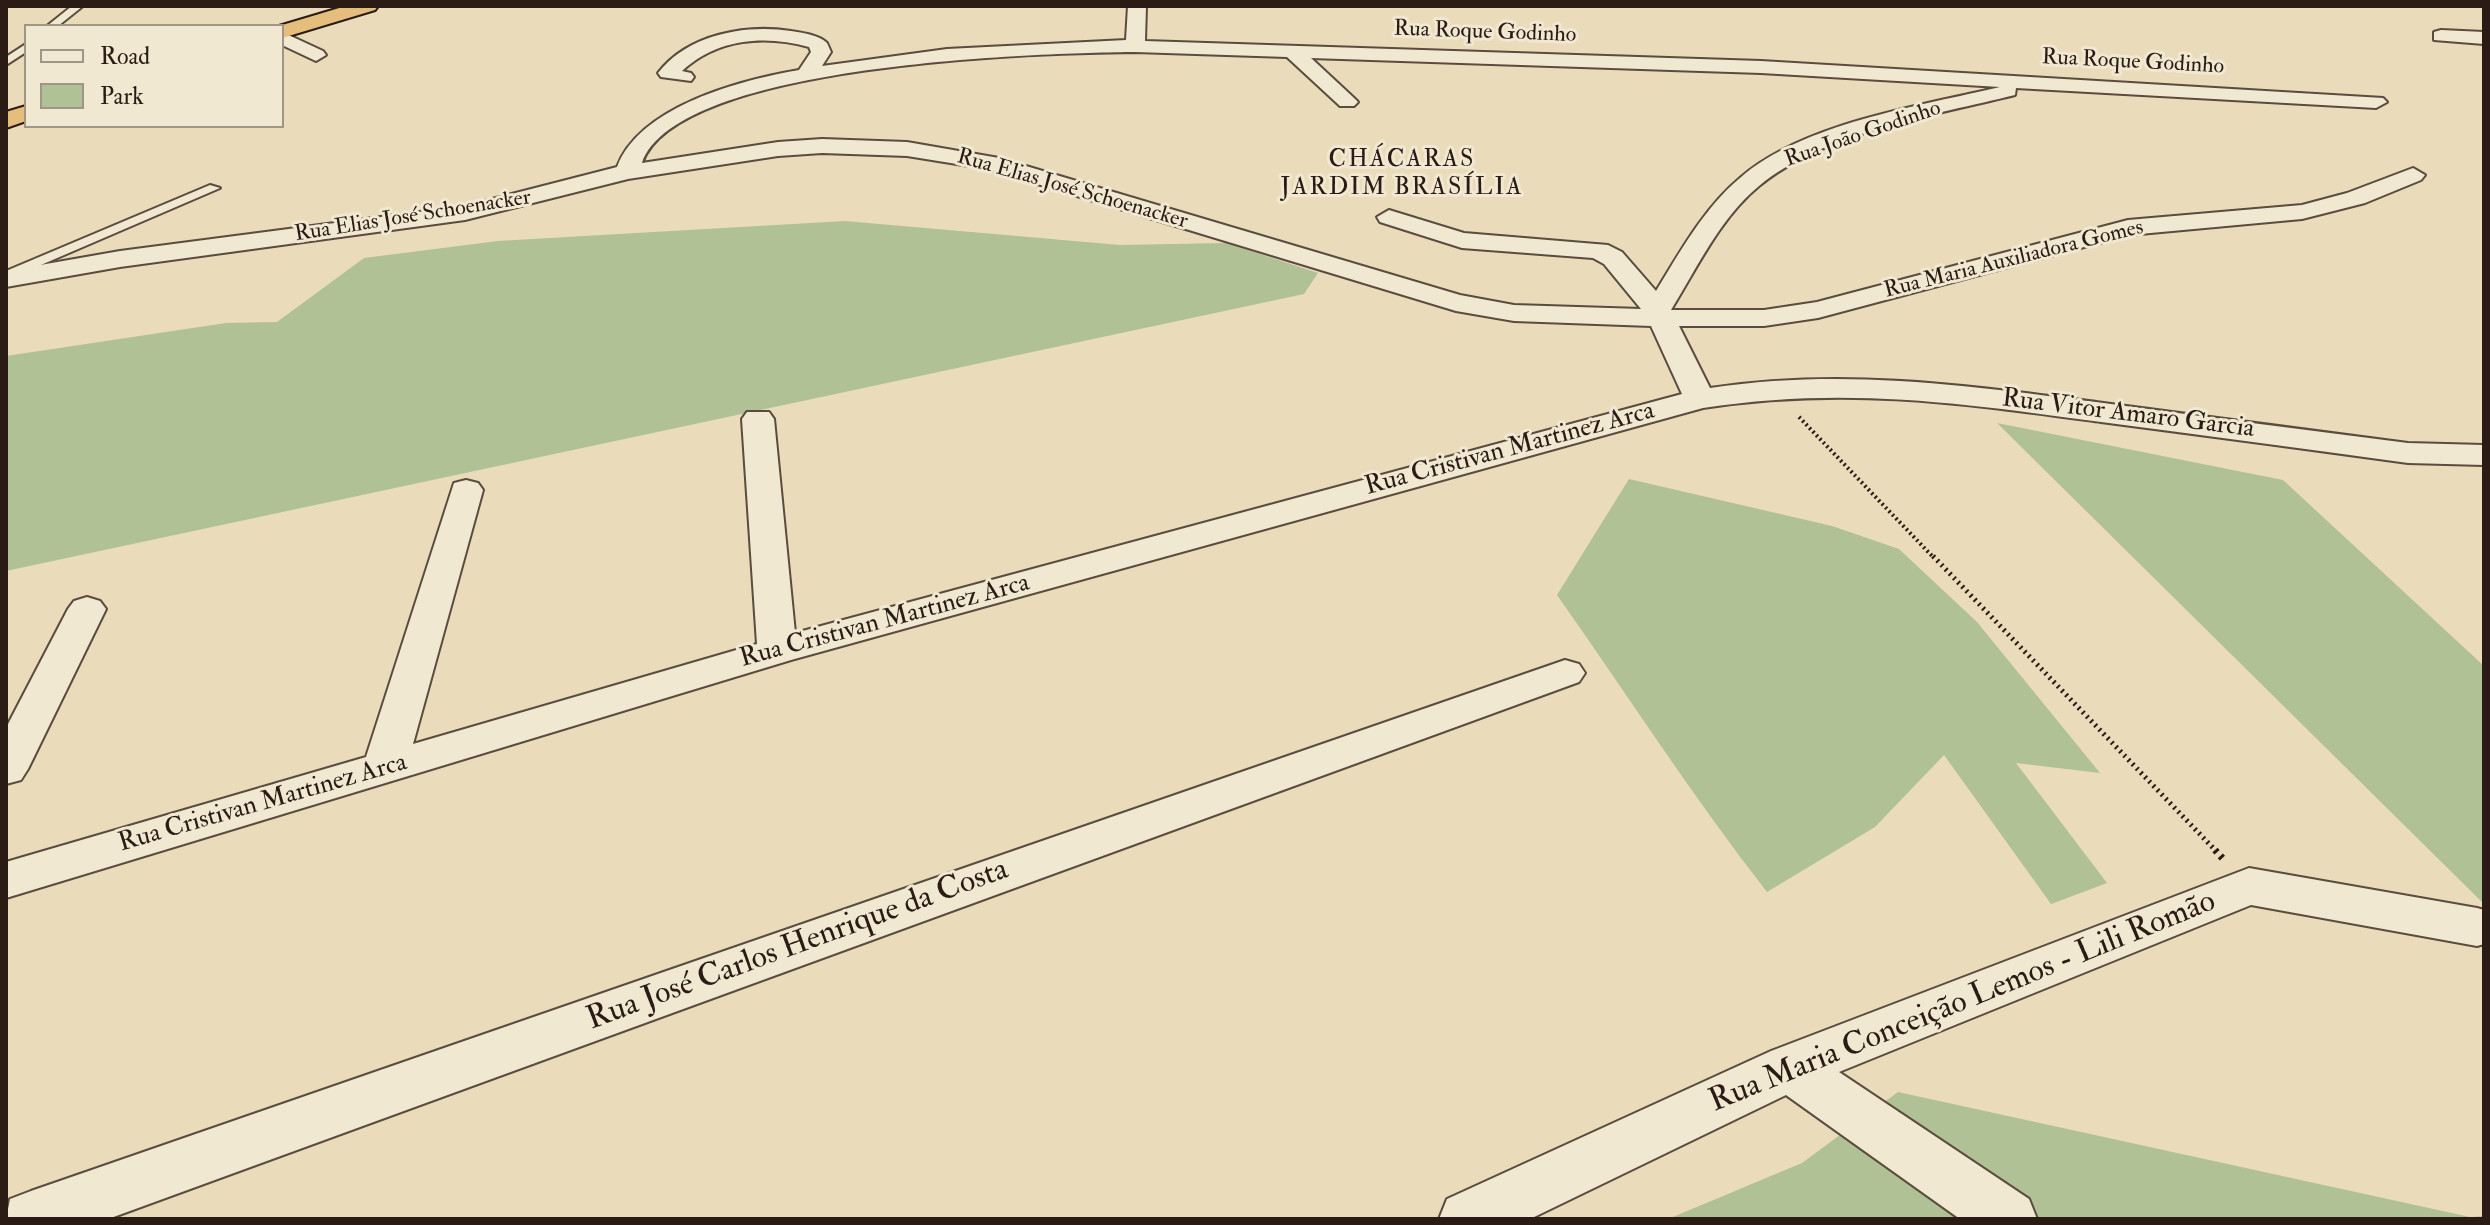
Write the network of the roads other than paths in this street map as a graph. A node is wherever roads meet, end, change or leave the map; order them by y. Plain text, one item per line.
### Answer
1 (78, 6) edge
2 (342, 6) edge
3 (368, 6) edge
4 (1137, 6) edge
5 (55, 24) edge
6 (283, 24) edge
7 (284, 34) edge
8 (284, 36) edge
9 (2441, 36) dead end
10 (2484, 38) edge
11 (1135, 46) junction
12 (24, 48) edge
13 (1292, 51) junction
14 (316, 55) dead end
15 (6, 62) edge
16 (807, 73) junction
17 (684, 77) dead end
18 (2044, 82) junction
19 (1347, 102) dead end
20 (2376, 102) dead end
21 (627, 172) junction
22 (2413, 175) dead end
23 (214, 188) dead end
24 (1389, 217) dead end
25 (6, 277) edge
26 (1658, 314) junction
27 (1771, 388) joint
28 (1700, 399) junction
29 (758, 419) dead end
30 (2484, 455) edge
31 (466, 490) dead end
32 (87, 609) dead end
33 (777, 651) junction
34 (1565, 673) dead end
35 (6, 769) edge
36 (384, 769) junction
37 (6, 880) edge
38 (2477, 927) dead end
39 (1790, 1068) junction
40 (31, 1219) edge
41 (1468, 1219) edge
42 (2008, 1219) edge

1 - 5 lane
2 - 6 highway
3 - 7 highway
4 - 11 street
8 - 14 street
9 - 10 street
11 - 13 street, Rua Roque Godinho
11 - 16 street, Rua Roque Godinho
12 - 15 lane
13 - 18 street, Rua Roque Godinho
13 - 19 street
16 - 17 street
16 - 21 street, Rua Roque Godinho
18 - 20 street, Rua Roque Godinho
18 - 26 street, Rua João Godinho
21 - 25 street, Rua Elias José Schoenacker
21 - 26 street, Rua Elias José Schoenacker
22 - 26 street, Rua Maria Auxiliadora Gomes
23 - 25 lane
24 - 26 street
26 - 28 street
27 - 28 street, Rua Cristivan Martinez Arca
27 - 30 street, Rua Vitor Amaro Garcia
28 - 33 street, Rua Cristivan Martinez Arca
29 - 33 street
31 - 36 street
32 - 35 street
33 - 36 street, Rua Cristivan Martinez Arca
34 - 40 street, Rua José Carlos Henrique da Costa
36 - 37 street, Rua Cristivan Martinez Arca
38 - 39 street, Rua Maria Conceição Lemos - Lili Romão
39 - 41 street, Rua Maria Conceição Lemos - Lili Romão
39 - 42 street

